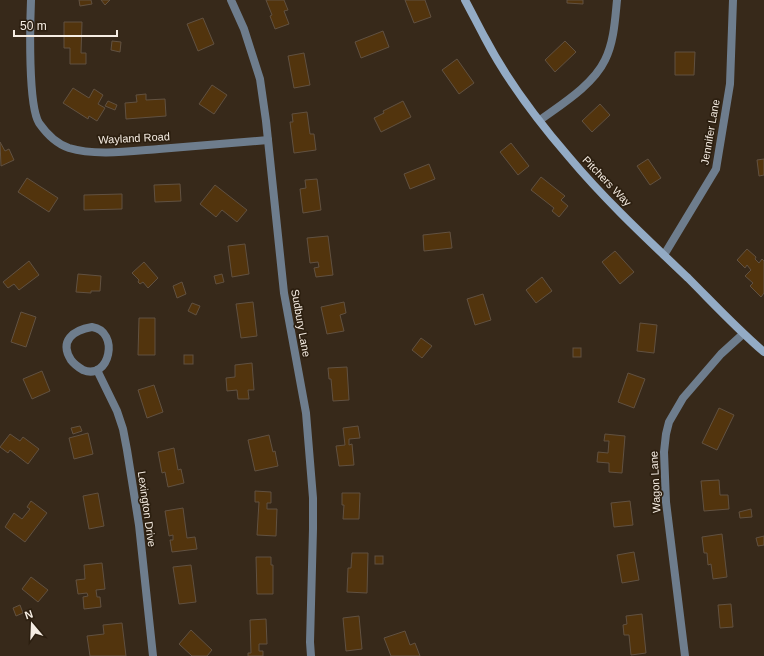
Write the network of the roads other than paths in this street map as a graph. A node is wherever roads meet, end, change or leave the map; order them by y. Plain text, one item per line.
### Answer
1 (30, 0) edge
2 (231, 0) edge
3 (465, 0) edge
4 (617, 0) edge
5 (734, 0) edge
6 (540, 120) junction
7 (268, 140) junction
8 (664, 255) junction
9 (744, 334) junction
10 (764, 352) edge
11 (97, 370) junction
12 (153, 656) edge
13 (311, 656) edge
14 (685, 656) edge

1 - 7 street, Wayland Road
2 - 7 street, Sudbury Lane
3 - 6 main road, Pitchers Way
4 - 6 street
5 - 8 street, Jennifer Lane
6 - 8 main road, Pitchers Way
7 - 13 street, Sudbury Lane
8 - 9 main road, Pitchers Way
9 - 10 main road, Pitchers Way
9 - 14 street, Wagon Lane
11 - 11 street
11 - 12 street, Lexington Drive

